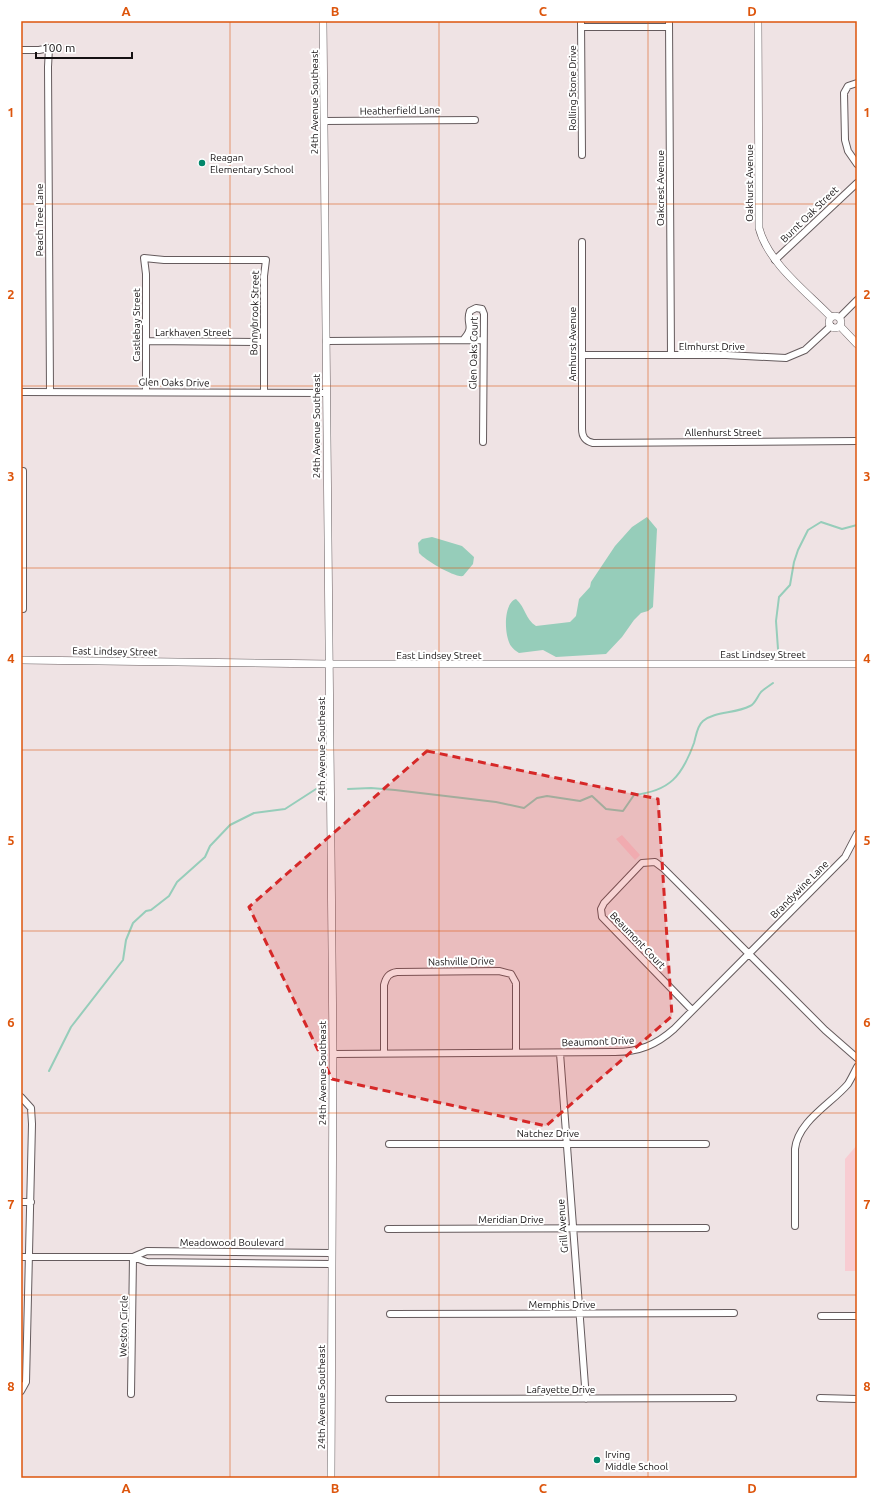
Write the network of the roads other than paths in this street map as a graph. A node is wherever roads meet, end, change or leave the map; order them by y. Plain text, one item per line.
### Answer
1 (323, 21) edge
2 (758, 21) edge
3 (582, 24) edge
4 (669, 24) edge
5 (21, 50) edge
6 (857, 83) edge
7 (475, 120) dead end
8 (324, 122) junction
9 (582, 155) dead end
10 (857, 164) edge
11 (857, 183) edge
12 (582, 242) dead end
13 (144, 258) joint
14 (776, 260) junction
15 (857, 300) edge
16 (831, 317) junction
17 (840, 317) junction
18 (831, 326) junction
19 (840, 326) junction
20 (463, 340) junction
21 (482, 340) junction
22 (147, 341) junction
23 (326, 341) junction
24 (263, 342) junction
25 (857, 344) edge
26 (582, 355) junction
27 (671, 355) junction
28 (50, 391) junction
29 (21, 392) edge
30 (146, 392) junction
31 (264, 393) junction
32 (326, 393) junction
33 (857, 441) edge
34 (483, 442) dead end
35 (590, 442) joint
36 (22, 471) edge
37 (21, 609) edge
38 (21, 660) edge
39 (330, 664) junction
40 (857, 664) edge
41 (857, 838) edge
42 (750, 954) junction
43 (692, 1010) junction
44 (516, 1052) junction
45 (384, 1053) junction
46 (560, 1053) junction
47 (333, 1054) junction
48 (857, 1058) edge
49 (857, 1068) edge
50 (22, 1097) edge
51 (566, 1143) junction
52 (389, 1144) dead end
53 (706, 1144) dead end
54 (21, 1202) edge
55 (31, 1202) junction
56 (795, 1226) dead end
57 (706, 1228) dead end
58 (388, 1229) dead end
59 (572, 1229) junction
60 (331, 1253) junction
61 (30, 1257) junction
62 (133, 1257) junction
63 (21, 1258) edge
64 (331, 1264) junction
65 (24, 1311) edge
66 (390, 1314) dead end
67 (579, 1314) junction
68 (734, 1314) dead end
69 (821, 1316) dead end
70 (857, 1316) edge
71 (21, 1391) edge
72 (131, 1394) dead end
73 (733, 1398) dead end
74 (820, 1398) dead end
75 (389, 1399) dead end
76 (586, 1399) junction
77 (857, 1399) edge
78 (330, 1478) edge

1 - 8 street, 24th Avenue Southeast
2 - 14 street, Oakhurst Avenue
3 - 4 street
3 - 9 street, Rolling Stone Drive
4 - 27 street, Oakcrest Avenue
5 - 28 street, Peach Tree Lane
6 - 10 street
7 - 8 street, Heatherfield Lane
8 - 23 street, 24th Avenue Southeast
11 - 14 street, Burnt Oak Street
12 - 26 street, Amhurst Avenue
13 - 22 street, Castlebay Street
13 - 24 street, Bonnybrook Street
14 - 16 street, Oakhurst Avenue
15 - 17 street
16 - 17 street
16 - 18 street
17 - 19 street
18 - 19 street
18 - 27 street, Elmhurst Drive
19 - 25 street
20 - 21 street
20 - 21 street, Glen Oaks Court
20 - 23 street
21 - 34 street, Glen Oaks Court
22 - 24 street, Larkhaven Street
22 - 30 street, Castlebay Street
23 - 32 street, 24th Avenue Southeast
24 - 31 street, Bonnybrook Street
26 - 27 street, Elmhurst Drive
26 - 35 street, Amhurst Avenue
28 - 29 street, Glen Oaks Drive
28 - 30 street, Glen Oaks Drive
30 - 31 street, Glen Oaks Drive
31 - 32 street, Glen Oaks Drive
32 - 39 street, 24th Avenue Southeast
33 - 35 street, Allenhurst Street
36 - 37 street
38 - 39 street, East Lindsey Street
39 - 40 street, East Lindsey Street
39 - 47 street, 24th Avenue Southeast
41 - 42 street, Brandywine Lane
42 - 43 street, Beaumont Drive
42 - 43 street, Beaumont Court
42 - 48 street
43 - 46 street, Beaumont Drive
44 - 45 street, Beaumont Drive
44 - 45 street, Nashville Drive
44 - 46 street, Beaumont Drive
45 - 47 street, Beaumont Drive
46 - 51 street, Grill Avenue
47 - 60 street, 24th Avenue Southeast
49 - 56 street
50 - 55 street
51 - 52 street, Natchez Drive
51 - 53 street, Natchez Drive
51 - 59 street, Grill Avenue
54 - 55 street
55 - 61 street
57 - 59 street, Meridian Drive
58 - 59 street, Meridian Drive
59 - 67 street, Grill Avenue
60 - 62 street, Meadowood Boulevard
60 - 64 street, 24th Avenue Southeast
61 - 62 street, Meadowood Boulevard
61 - 63 street, Meadowood Boulevard
61 - 65 street
62 - 64 street, Meadowood Boulevard
62 - 72 street, Weston Circle
64 - 78 street, 24th Avenue Southeast
65 - 71 street
66 - 67 street, Memphis Drive
67 - 68 street, Memphis Drive
67 - 76 street, Grill Avenue
69 - 70 street
73 - 76 street, Lafayette Drive
74 - 77 street
75 - 76 street, Lafayette Drive

